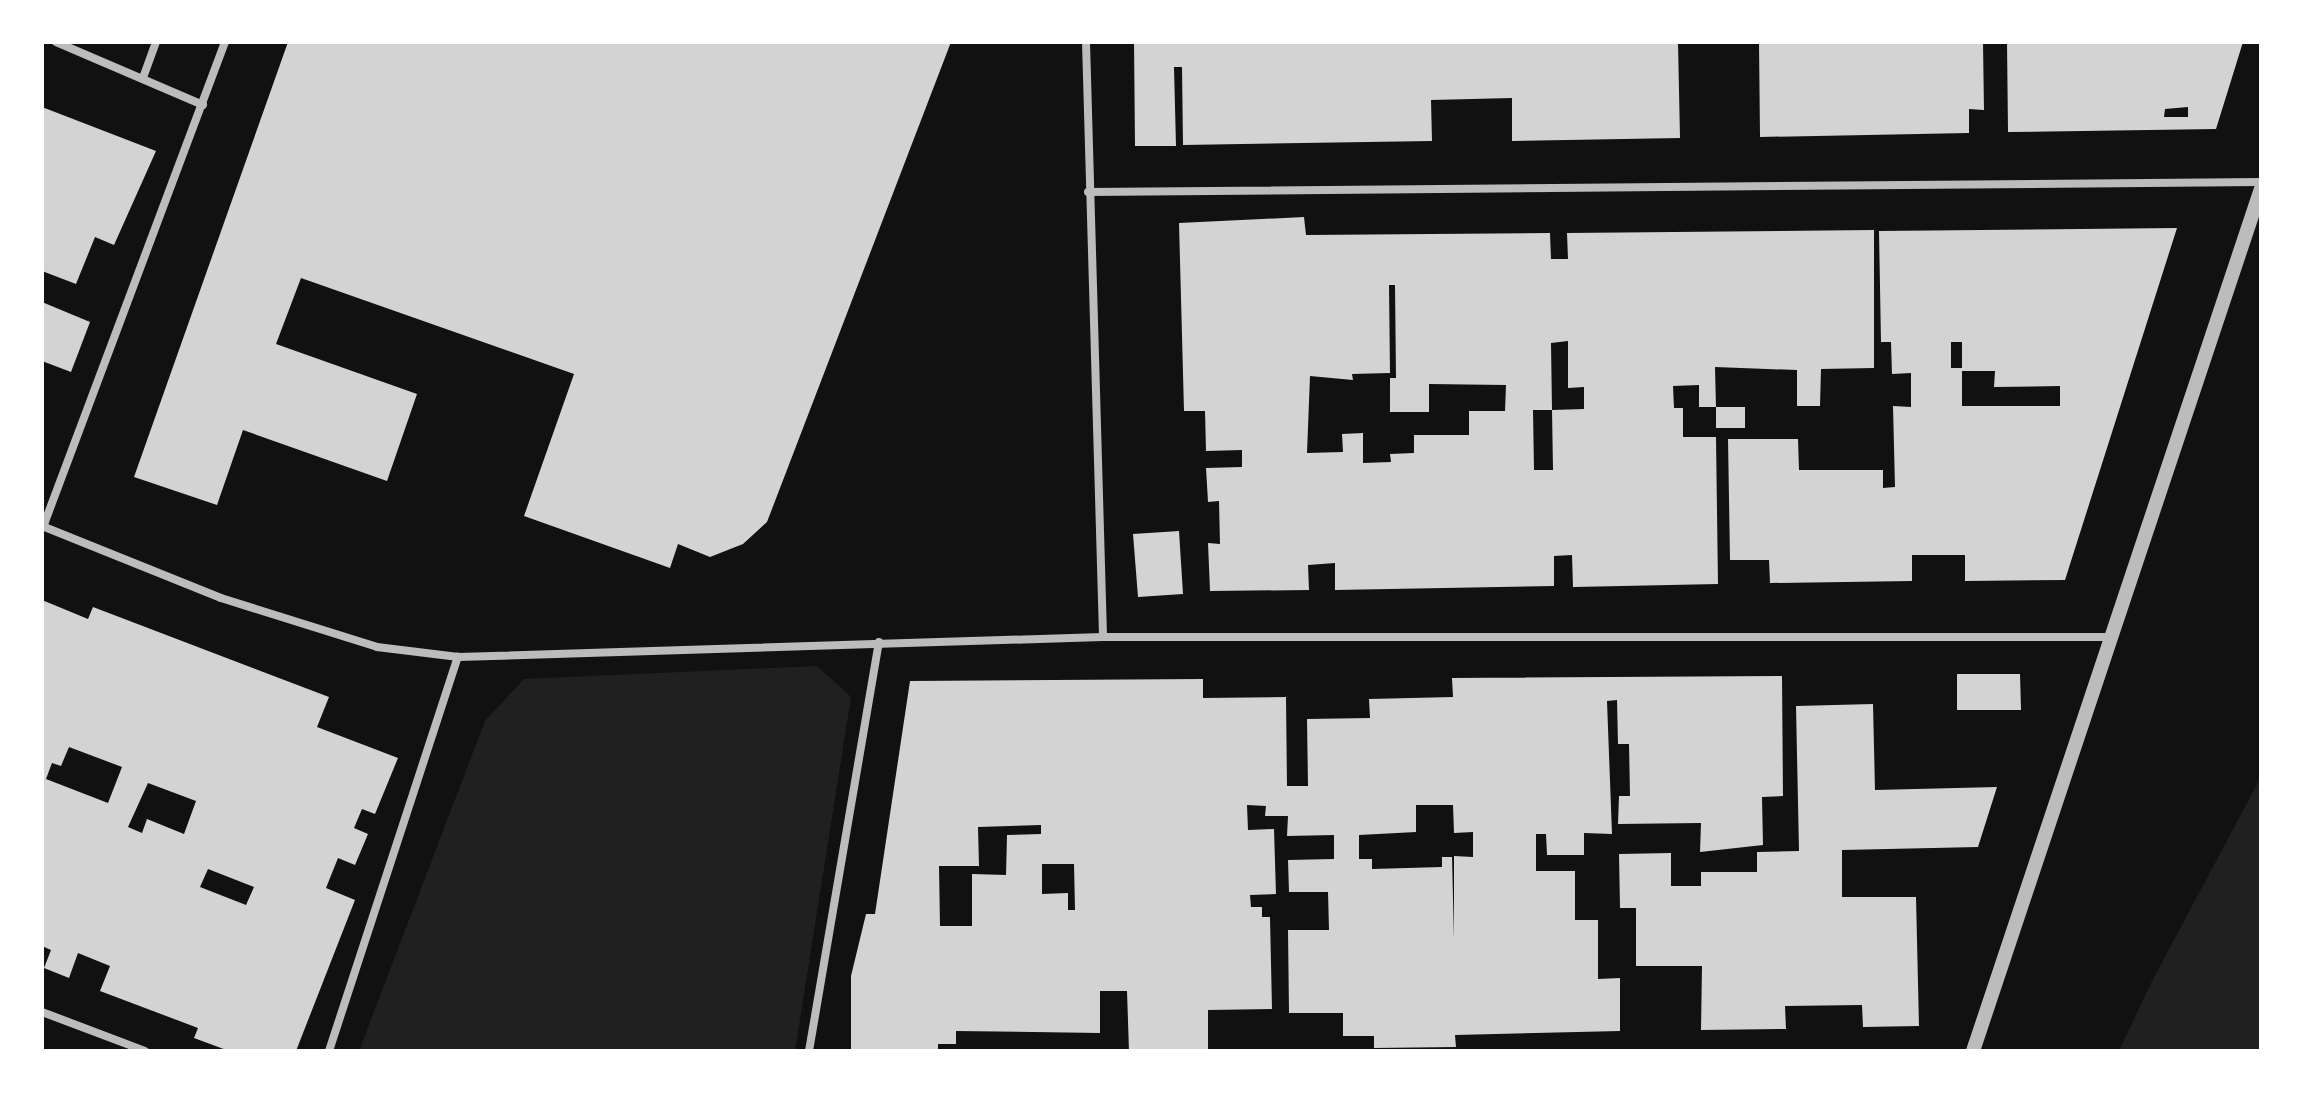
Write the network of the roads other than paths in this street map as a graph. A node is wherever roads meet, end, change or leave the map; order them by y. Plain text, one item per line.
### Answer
1 (56, 42) edge
2 (156, 42) edge
3 (225, 42) edge
4 (1086, 42) edge
5 (144, 75) junction
6 (203, 105) junction
7 (2261, 182) edge
8 (2261, 189) edge
9 (1088, 192) junction
10 (42, 526) edge
11 (1103, 637) junction
12 (2113, 637) junction
13 (879, 642) junction
14 (458, 657) junction
15 (42, 1012) edge
16 (145, 1051) edge
17 (329, 1051) edge
18 (809, 1051) edge
19 (1973, 1051) edge

1 - 5 street
2 - 5 street
3 - 6 street
4 - 9 street
5 - 6 street
6 - 10 street
7 - 9 street
8 - 12 street
9 - 11 street
10 - 14 street
11 - 12 street
11 - 13 street
12 - 19 street
13 - 14 street
13 - 18 street
14 - 17 street
15 - 16 street

